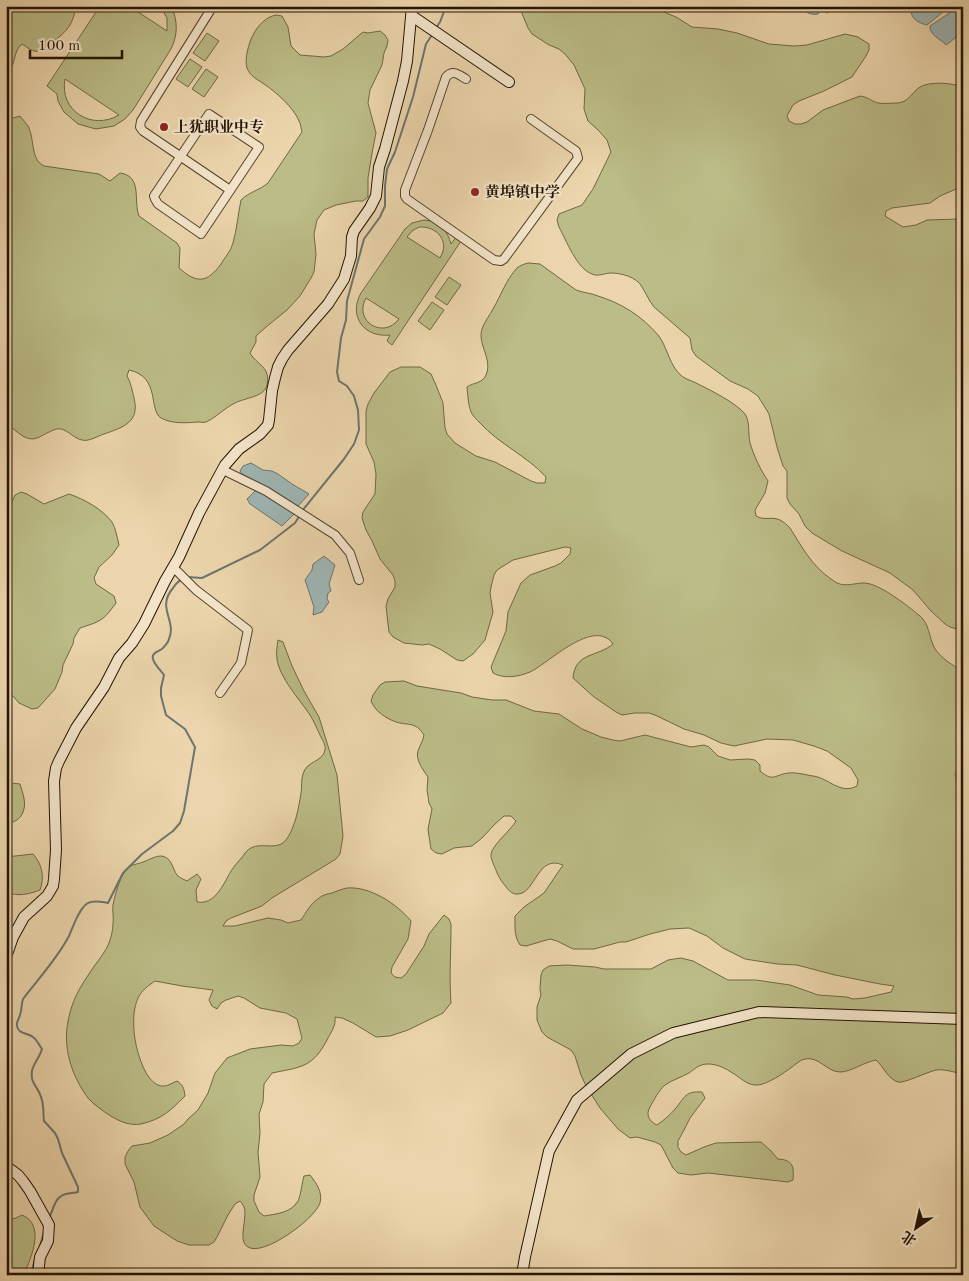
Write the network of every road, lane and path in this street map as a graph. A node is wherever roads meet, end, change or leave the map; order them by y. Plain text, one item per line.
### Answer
1 (213, 6) edge
2 (412, 11) edge
3 (466, 79) dead end
4 (509, 82) dead end
5 (531, 119) dead end
6 (181, 157) junction
7 (230, 190) junction
8 (223, 470) junction
9 (173, 567) junction
10 (360, 580) dead end
11 (220, 693) dead end
12 (6, 957) edge
13 (963, 1019) edge
14 (6, 1166) edge
15 (38, 1275) edge
16 (522, 1275) edge

1 - 6 street
2 - 4 street
2 - 8 street
3 - 5 street
6 - 7 street
6 - 7 street
6 - 7 street
8 - 9 street
8 - 10 street
9 - 11 street
9 - 12 street
13 - 16 street
14 - 15 street

